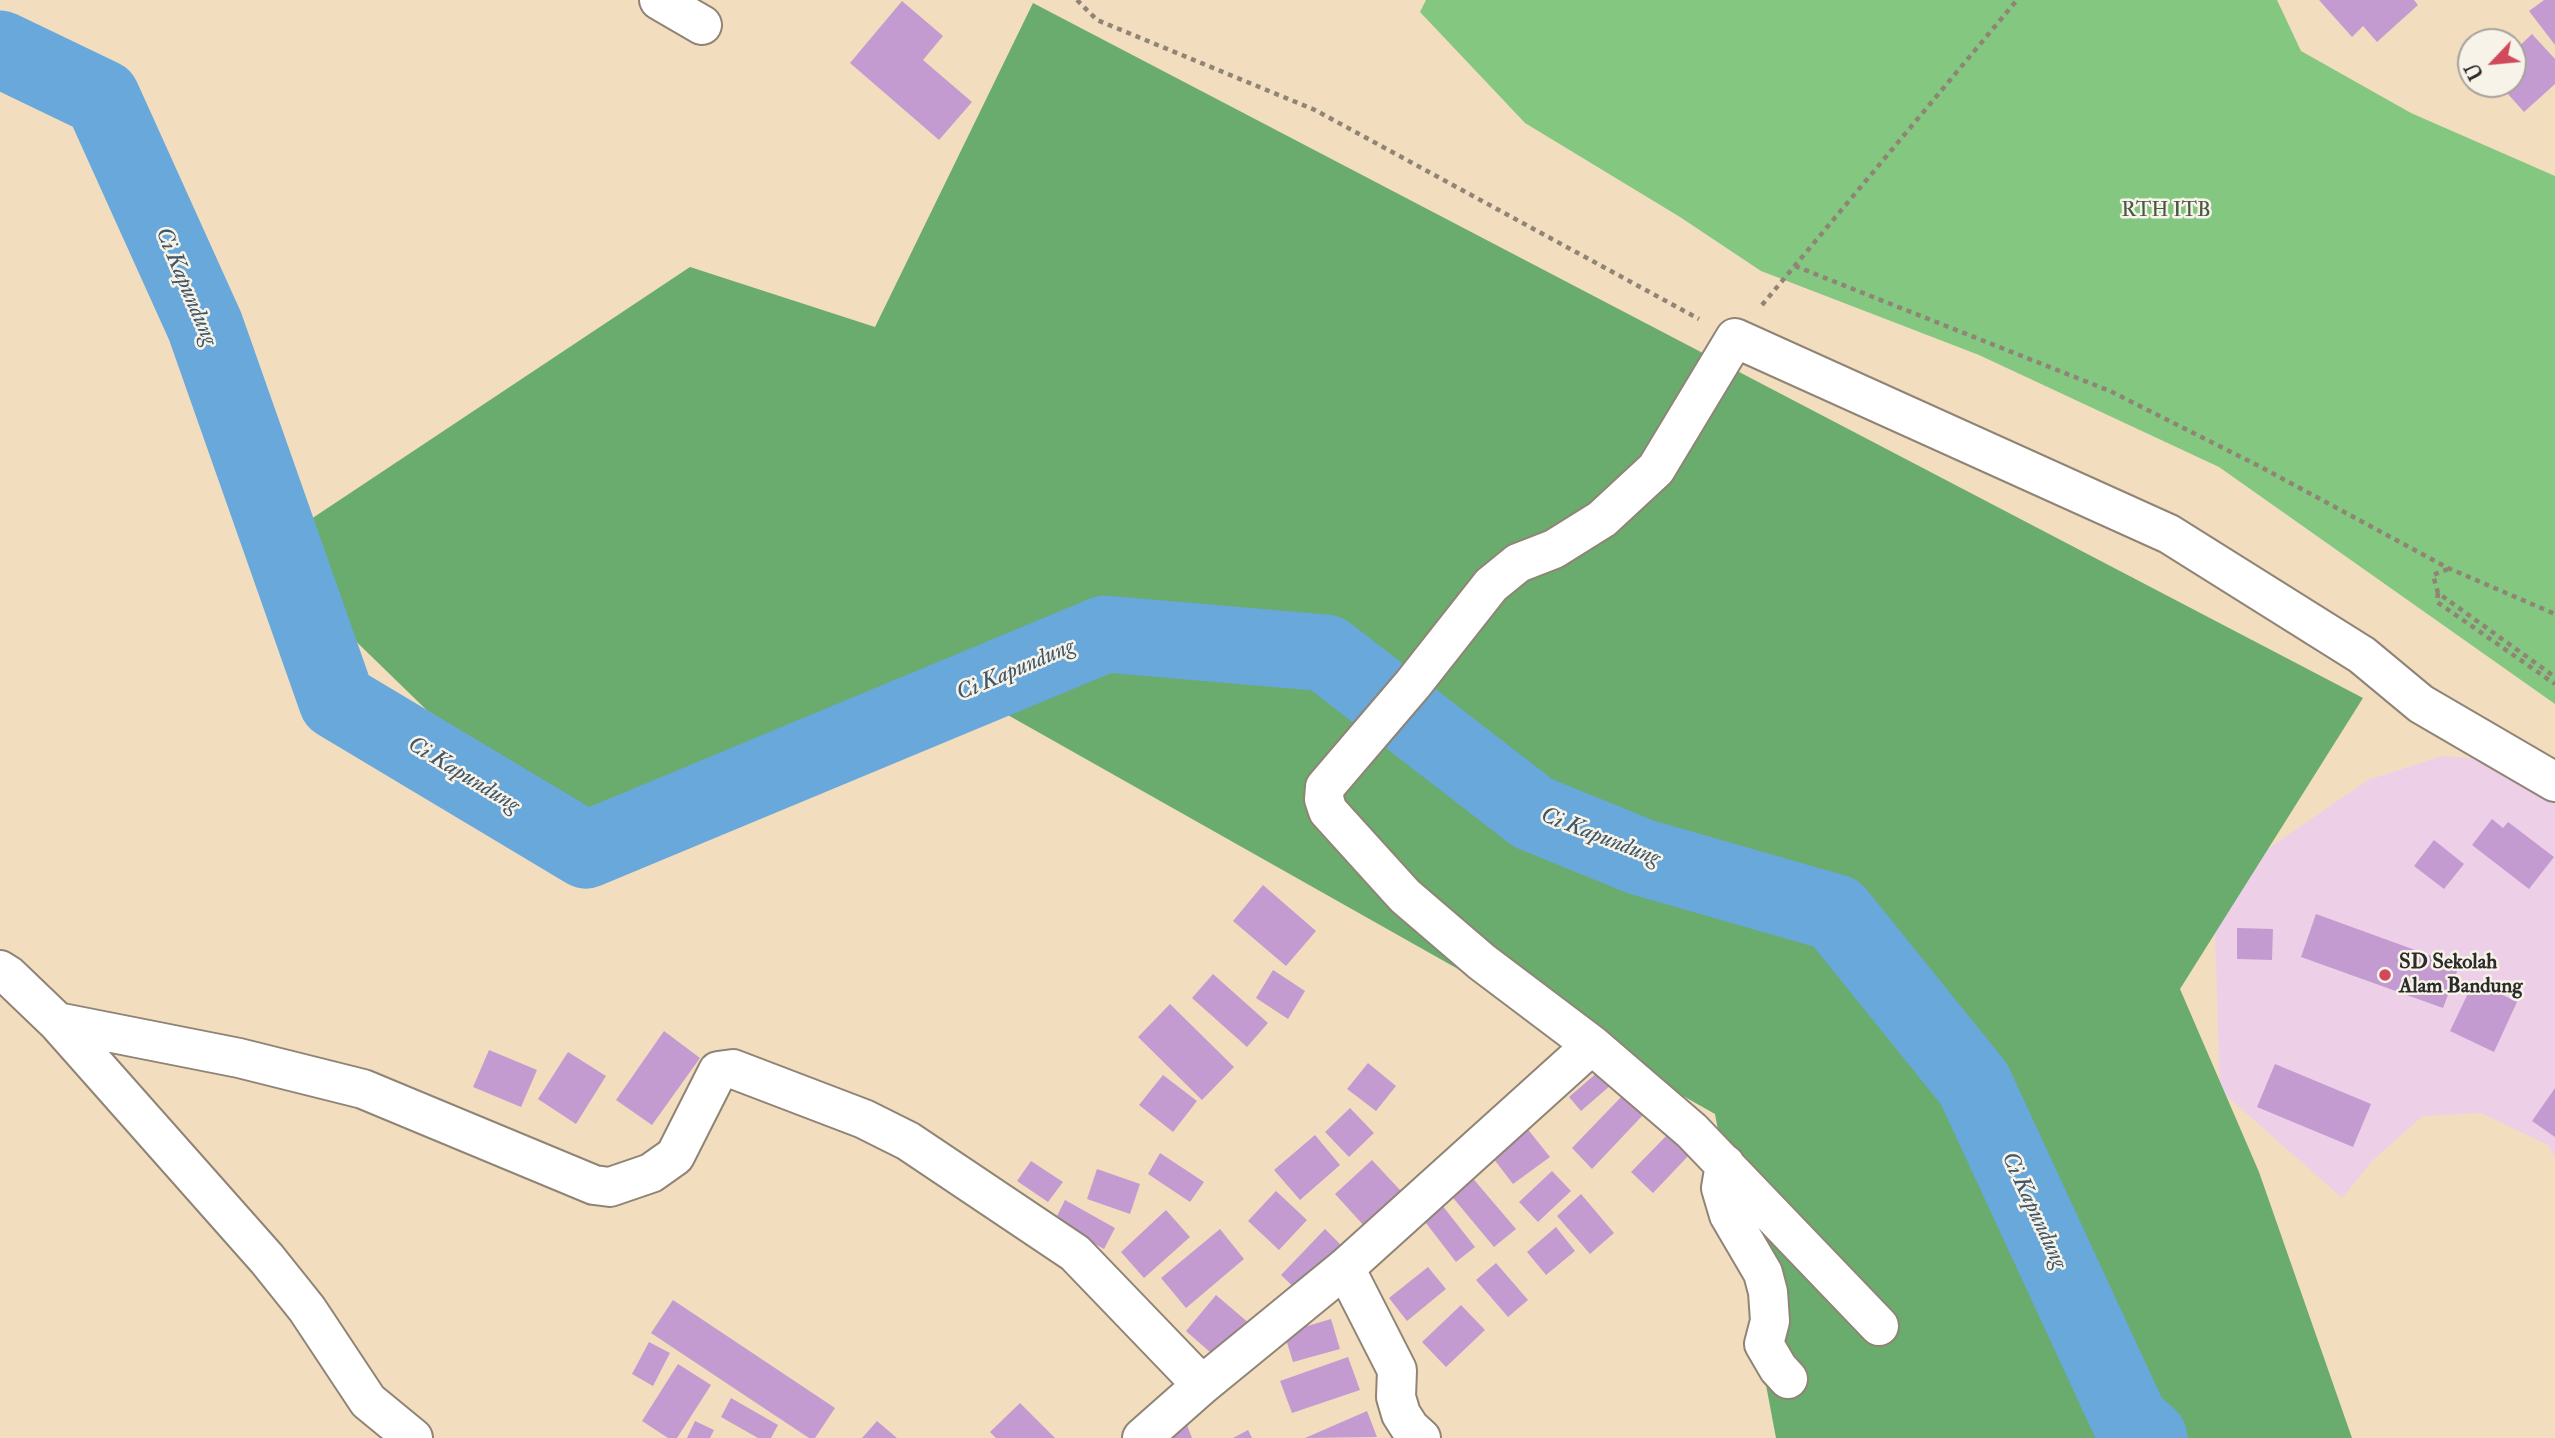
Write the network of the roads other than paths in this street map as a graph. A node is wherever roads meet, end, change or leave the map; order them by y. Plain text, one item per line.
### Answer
1 (659, 0) edge
2 (702, 25) dead end
3 (2555, 782) edge
4 (0, 970) edge
5 (57, 1021) junction
6 (1592, 1045) junction
7 (1725, 1164) junction
8 (1345, 1268) junction
9 (1879, 1326) dead end
10 (1788, 1379) dead end
11 (1202, 1385) junction
12 (412, 1438) edge
13 (1142, 1438) edge
14 (1421, 1438) edge

1 - 2 street
3 - 6 street
4 - 5 street
5 - 11 street
5 - 12 street
6 - 7 street
6 - 8 street
7 - 9 street
7 - 10 street
8 - 11 street
8 - 14 street
11 - 13 street

